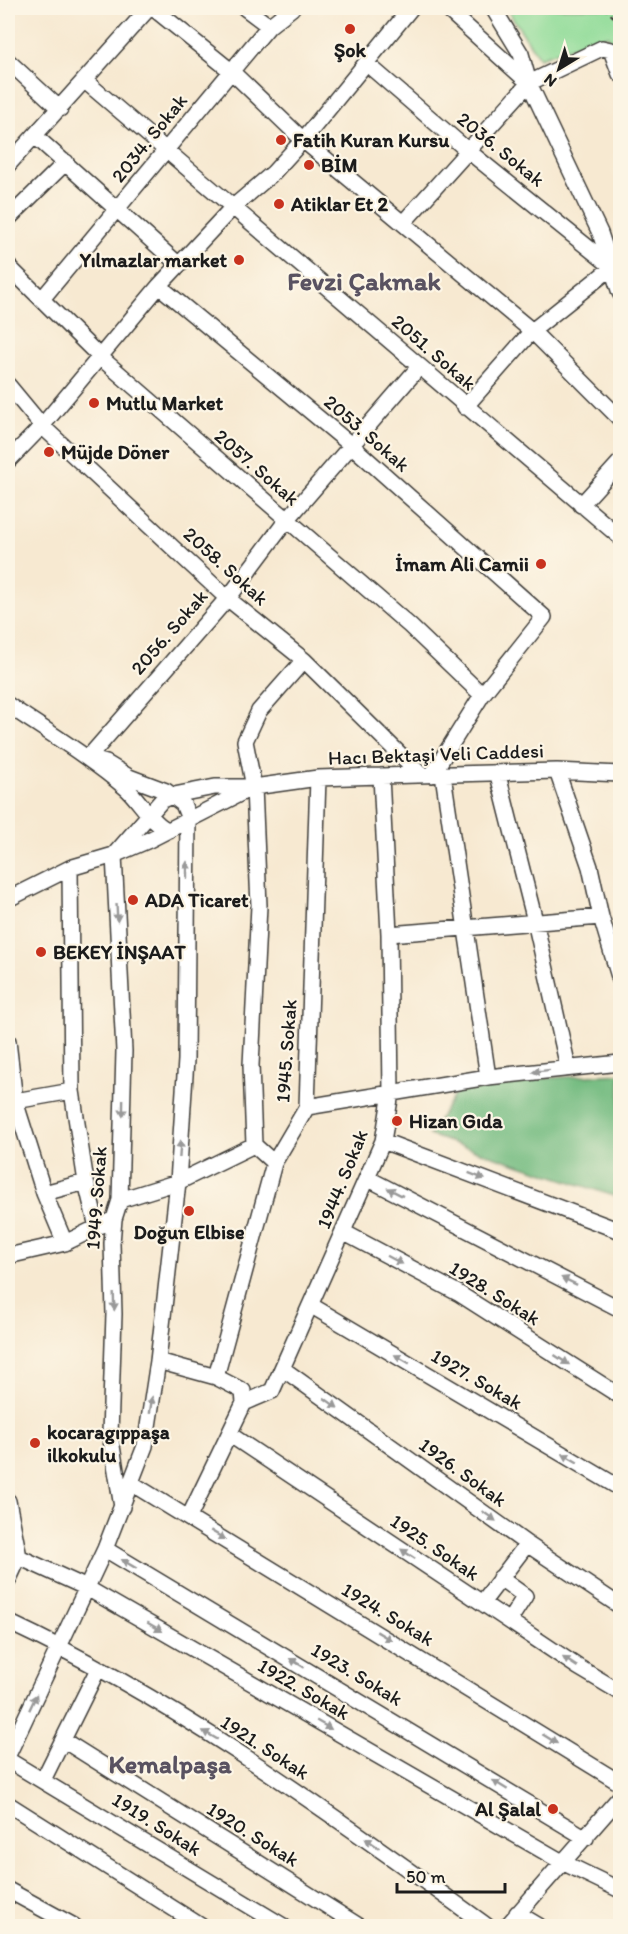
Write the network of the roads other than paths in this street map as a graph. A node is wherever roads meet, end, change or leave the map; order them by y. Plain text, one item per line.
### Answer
1 (151, 8) edge
2 (245, 8) edge
3 (292, 8) edge
4 (411, 8) edge
5 (446, 8) edge
6 (492, 8) edge
7 (269, 26) junction
8 (8, 62) edge
9 (366, 63) junction
10 (231, 71) junction
11 (621, 74) edge
12 (86, 81) junction
13 (529, 83) junction
14 (60, 110) junction
15 (35, 136) junction
16 (303, 140) junction
17 (165, 149) junction
18 (467, 150) junction
19 (66, 162) junction
20 (8, 165) edge
21 (232, 208) junction
22 (119, 209) junction
23 (8, 219) edge
24 (403, 223) junction
25 (616, 263) edge
26 (179, 265) junction
27 (8, 266) edge
28 (159, 286) junction
29 (621, 293) edge
30 (42, 299) junction
31 (532, 331) junction
32 (100, 357) junction
33 (419, 367) junction
34 (8, 385) edge
35 (465, 407) junction
36 (621, 419) edge
37 (42, 426) junction
38 (351, 445) junction
39 (8, 460) edge
40 (621, 462) edge
41 (581, 505) junction
42 (286, 521) junction
43 (621, 537) edge
44 (227, 598) junction
45 (303, 660) junction
46 (482, 695) junction
47 (8, 705) edge
48 (88, 758) junction
49 (557, 771) junction
50 (621, 774) edge
51 (432, 775) junction
52 (498, 775) junction
53 (381, 776) junction
54 (318, 778) junction
55 (254, 787) junction
56 (174, 795) junction
57 (150, 814) junction
58 (187, 820) junction
59 (169, 830) junction
60 (114, 855) junction
61 (70, 868) junction
62 (8, 900) edge
63 (602, 917) junction
64 (535, 921) junction
65 (466, 926) junction
66 (389, 934) junction
67 (621, 980) edge
68 (8, 1041) edge
69 (621, 1063) edge
70 (568, 1067) junction
71 (488, 1077) junction
72 (72, 1091) junction
73 (391, 1093) junction
74 (15, 1101) junction
75 (308, 1107) junction
76 (383, 1141) junction
77 (254, 1145) junction
78 (274, 1163) junction
79 (367, 1178) junction
80 (86, 1182) junction
81 (178, 1182) junction
82 (44, 1193) junction
83 (120, 1200) junction
84 (114, 1219) junction
85 (97, 1227) junction
86 (621, 1231) edge
87 (343, 1232) junction
88 (65, 1243) junction
89 (8, 1256) edge
90 (312, 1306) junction
91 (621, 1309) edge
92 (158, 1361) junction
93 (283, 1369) junction
94 (216, 1377) junction
95 (621, 1396) edge
96 (244, 1403) junction
97 (229, 1434) junction
98 (131, 1483) junction
99 (621, 1488) edge
100 (8, 1501) edge
101 (122, 1507) junction
102 (189, 1518) junction
103 (12, 1534) edge
104 (527, 1544) junction
105 (105, 1549) junction
106 (19, 1557) junction
107 (500, 1578) junction
108 (8, 1581) edge
109 (87, 1588) junction
110 (482, 1603) junction
111 (621, 1606) edge
112 (509, 1621) junction
113 (8, 1623) edge
114 (59, 1646) junction
115 (98, 1669) junction
116 (621, 1692) edge
117 (63, 1740) junction
118 (8, 1755) edge
119 (8, 1760) edge
120 (43, 1780) junction
121 (621, 1783) edge
122 (621, 1797) edge
123 (8, 1804) edge
124 (586, 1838) junction
125 (564, 1863) junction
126 (8, 1890) edge
127 (621, 1890) edge
128 (517, 1913) junction
129 (74, 1926) edge
130 (201, 1926) edge
131 (283, 1926) edge
132 (359, 1926) edge
133 (487, 1926) edge
134 (507, 1926) edge
135 (539, 1926) edge

1 - 10 street
1 - 12 street
2 - 7 street
3 - 7 street, 2034. Sokak
4 - 9 street
5 - 13 street
6 - 13 street
7 - 10 street, 2034. Sokak
8 - 14 street
9 - 16 street
9 - 18 street, 2036. Sokak
10 - 16 street
10 - 17 street, 2034. Sokak
11 - 13 street
12 - 14 street
12 - 17 street, 2051. Sokak
13 - 18 street
13 - 25 street
14 - 15 street
15 - 19 street
15 - 20 street
16 - 21 street
16 - 24 street
17 - 21 street, 2051. Sokak
17 - 22 street, 2034. Sokak
18 - 24 street
18 - 25 street, 2036. Sokak
19 - 22 street
19 - 23 street
21 - 26 street
21 - 33 street, 2051. Sokak
22 - 26 street
22 - 30 street, 2034. Sokak
24 - 31 street
25 - 29 street
25 - 31 street
26 - 28 street
27 - 30 street, 2057. Sokak
28 - 32 street
28 - 38 street, 2053. Sokak
30 - 32 street, 2057. Sokak
31 - 35 street
31 - 36 street
32 - 37 street
32 - 42 street, 2057. Sokak
33 - 35 street, 2051. Sokak
33 - 38 street, 2056. Sokak
34 - 37 street, 2058. Sokak
35 - 41 street, 2051. Sokak
37 - 39 street
37 - 44 street, 2058. Sokak
38 - 42 street, 2056. Sokak
38 - 46 street, 2053. Sokak
40 - 41 street
41 - 43 street, 2051. Sokak
42 - 44 street, 2056. Sokak
42 - 46 street, 2057. Sokak
44 - 45 street, 2058. Sokak
44 - 48 street, 2056. Sokak
45 - 51 street, 2058. Sokak
45 - 55 street
46 - 51 street
47 - 48 street
48 - 56 street
48 - 57 street
49 - 50 street, Hacı Bektaşi Veli Caddesi
49 - 52 street, Hacı Bektaşi Veli Caddesi
49 - 63 street
51 - 52 street, Hacı Bektaşi Veli Caddesi
51 - 53 street, Hacı Bektaşi Veli Caddesi
51 - 65 street
52 - 64 street
53 - 54 street, Hacı Bektaşi Veli Caddesi
53 - 66 street, 1944. Sokak
54 - 55 street, Hacı Bektaşi Veli Caddesi
54 - 75 street, 1945. Sokak
55 - 56 street, Hacı Bektaşi Veli Caddesi
55 - 58 street, Hacı Bektaşi Veli Caddesi
55 - 77 street
56 - 57 street, Hacı Bektaşi Veli Caddesi
56 - 58 street
57 - 59 street
57 - 60 street, Hacı Bektaşi Veli Caddesi
58 - 59 street, Hacı Bektaşi Veli Caddesi
81 -> 58 street
59 - 60 street, Hacı Bektaşi Veli Caddesi
60 - 61 street, Hacı Bektaşi Veli Caddesi
60 -> 83 street, 1949. Sokak
61 - 62 street, Hacı Bektaşi Veli Caddesi
61 - 72 street
63 - 64 street
63 - 67 street
64 - 65 street
64 - 70 street
65 - 66 street
65 - 71 street
66 - 73 street, 1944. Sokak
68 - 74 street
69 - 70 street
70 -> 71 street
71 - 73 street
72 - 74 street
72 - 80 street
73 - 75 street
73 - 76 street, 1944. Sokak
74 - 82 street
75 - 78 street, 1945. Sokak
76 - 79 street, 1944. Sokak
76 -> 86 street
77 - 78 street
77 - 81 street
78 - 94 street, 1945. Sokak
79 - 87 street, 1944. Sokak
91 -> 79 street
80 - 82 street
80 - 85 street
81 - 83 street
81 - 92 street
82 - 88 street
83 - 84 street, 1949. Sokak
84 - 85 street
84 -> 101 street, 1949. Sokak
85 - 88 street
87 - 90 street, 1944. Sokak
87 -> 95 street, 1928. Sokak
88 - 89 street
90 - 93 street, 1944. Sokak
99 -> 90 street, 1927. Sokak
92 - 94 street
98 -> 92 street
93 - 96 street, 1944. Sokak
93 -> 104 street, 1926. Sokak
94 - 96 street
96 - 97 street
97 - 102 street
110 -> 97 street, 1925. Sokak
98 - 101 street
98 - 102 street, 1924. Sokak
100 - 103 street
101 - 105 street
102 -> 121 street, 1924. Sokak
103 - 106 street
104 - 107 street
104 - 111 street, 1926. Sokak
105 - 109 street
124 -> 105 street, 1923. Sokak
106 - 108 street
106 - 109 street, 1922. Sokak
107 - 110 street
107 - 112 street
109 - 114 street
109 -> 125 street, 1922. Sokak
110 - 112 street, 1925. Sokak
116 -> 112 street, 1925. Sokak
113 - 114 street, 1921. Sokak
114 - 115 street, 1921. Sokak
118 -> 114 street
115 - 117 street
133 -> 115 street, 1921. Sokak
117 - 120 street
117 - 132 street, 1920. Sokak
119 - 120 street, 1919. Sokak
120 - 131 street, 1919. Sokak
122 - 124 street
123 - 130 street
124 - 125 street
125 - 127 street, 1922. Sokak
125 - 128 street
126 - 129 street
128 - 134 street
128 - 135 street

